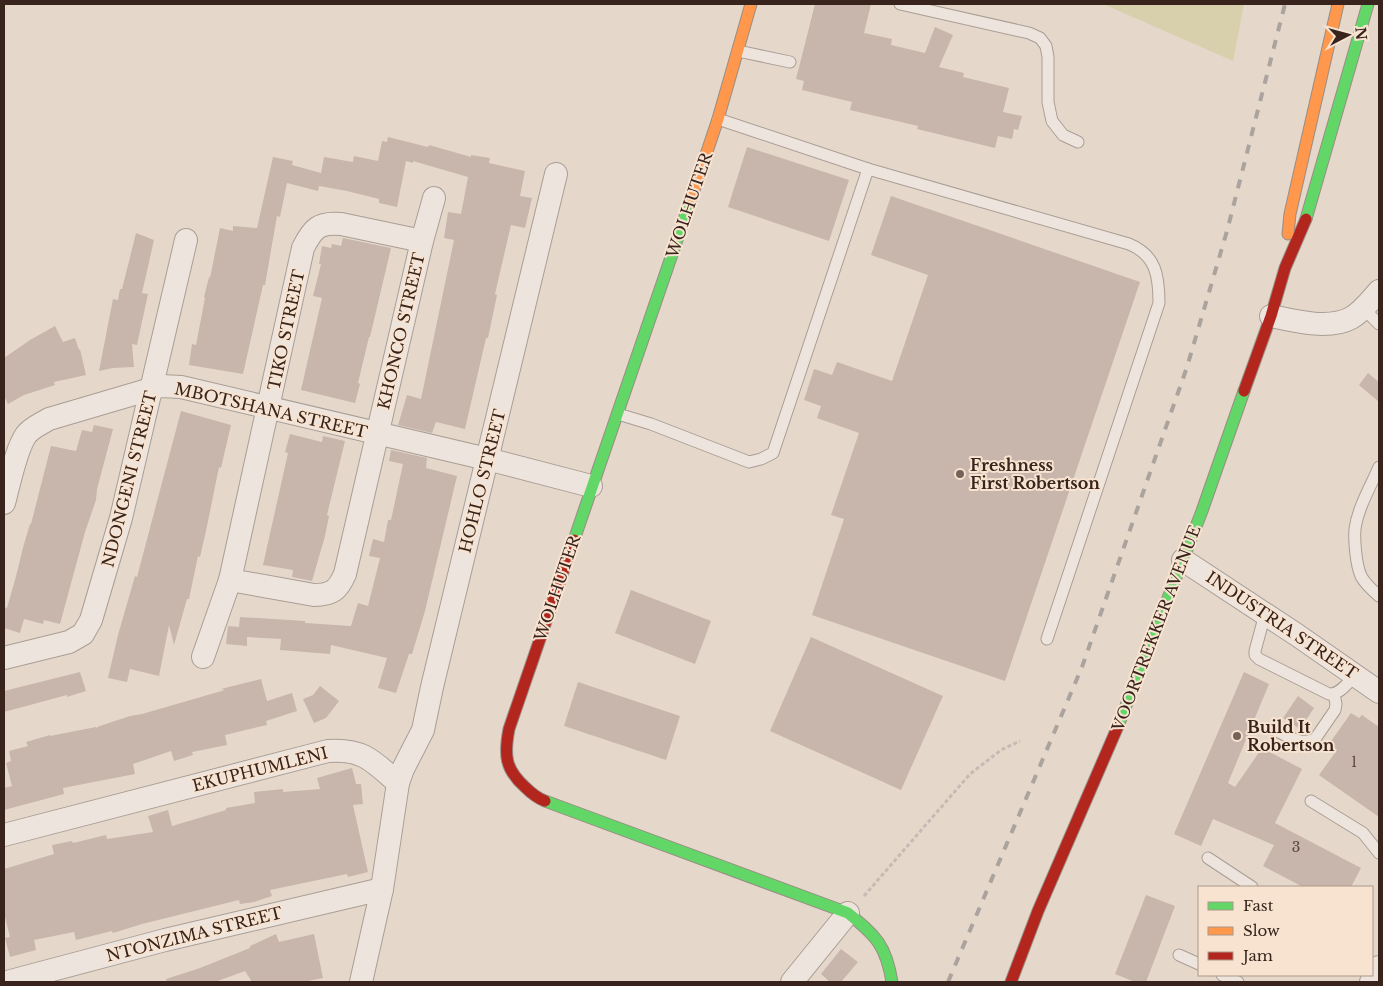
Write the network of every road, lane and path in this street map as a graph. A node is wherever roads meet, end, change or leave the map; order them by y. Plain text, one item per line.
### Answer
1 (751, 4) edge
2 (900, 4) edge
3 (1338, 4) edge
4 (1368, 4) edge
5 (738, 51) junction
6 (790, 62) dead end
7 (718, 119) junction
8 (1078, 142) dead end
9 (868, 169) junction
10 (556, 174) dead end
11 (434, 198) dead end
12 (186, 240) dead end
13 (422, 241) junction
14 (1285, 268) junction
15 (1379, 291) edge
16 (1363, 308) junction
17 (1271, 316) junction
18 (1379, 324) edge
19 (152, 389) junction
20 (269, 408) junction
21 (618, 414) junction
22 (377, 434) junction
23 (487, 459) junction
24 (1379, 467) edge
25 (591, 486) junction
26 (4, 503) edge
27 (1184, 560) junction
28 (230, 580) junction
29 (1379, 596) edge
30 (1266, 614) junction
31 (1047, 639) dead end
32 (203, 657) dead end
33 (4, 658) edge
34 (1356, 675) junction
35 (1379, 692) edge
36 (1334, 694) junction
37 (1276, 730) dead end
38 (1020, 741) dead end
39 (398, 783) junction
40 (1311, 801) dead end
41 (4, 834) edge
42 (1379, 853) edge
43 (1208, 858) dead end
44 (1250, 886) edge
45 (382, 889) junction
46 (848, 913) junction
47 (1179, 955) dead end
48 (1198, 964) edge
49 (1224, 976) edge
50 (7, 982) edge
51 (361, 982) edge
52 (792, 982) edge
53 (892, 982) edge
54 (1011, 982) edge
55 (1238, 982) edge

1 - 5 main road, WOLHUTER
2 - 8 lane
3 - 14 main road, VOORTREKKER AVENUE
4 - 14 main road, VOORTREKKER AVENUE
5 - 6 lane
5 - 7 main road, WOLHUTER
7 - 9 lane
7 - 21 main road, WOLHUTER
9 - 21 lane
9 - 31 lane
10 - 23 street, HOHLO STREET
11 - 13 street, KHONCO STREET
12 - 19 street, NDONGENI STREET
13 - 20 street, TIKO STREET
13 - 22 street, KHONCO STREET
14 - 17 main road, VOORTREKKER AVENUE
15 - 16 street
16 - 17 street
16 - 18 lane
17 - 27 main road, VOORTREKKER AVENUE
19 - 20 street, MBOTSHANA STREET
19 - 26 street, MBOTSHANA STREET
19 - 33 street, NDONGENI STREET
20 - 22 street, MBOTSHANA STREET
20 - 28 street, TIKO STREET
21 - 25 main road, WOLHUTER
22 - 23 street, MBOTSHANA STREET
22 - 28 street, KHONCO STREET
23 - 25 street, MBOTSHANA STREET
23 - 39 street, HOHLO STREET
24 - 29 lane
25 - 46 main road, WOLHUTER
27 - 30 street, INDUSTRIA STREET
27 - 54 main road, VOORTREKKER AVENUE
28 - 32 street, TIKO STREET
30 - 34 street, INDUSTRIA STREET
30 - 36 lane
34 - 35 street, INDUSTRIA STREET
34 - 36 lane
36 - 37 lane
38 - 46 path
39 - 41 street, EKUPHUMLENI
39 - 45 street
40 - 42 lane
43 - 44 lane
45 - 50 street, NTONZIMA STREET
45 - 51 street
46 - 52 street
46 - 53 main road, WOLHUTER
47 - 48 lane
49 - 55 lane

